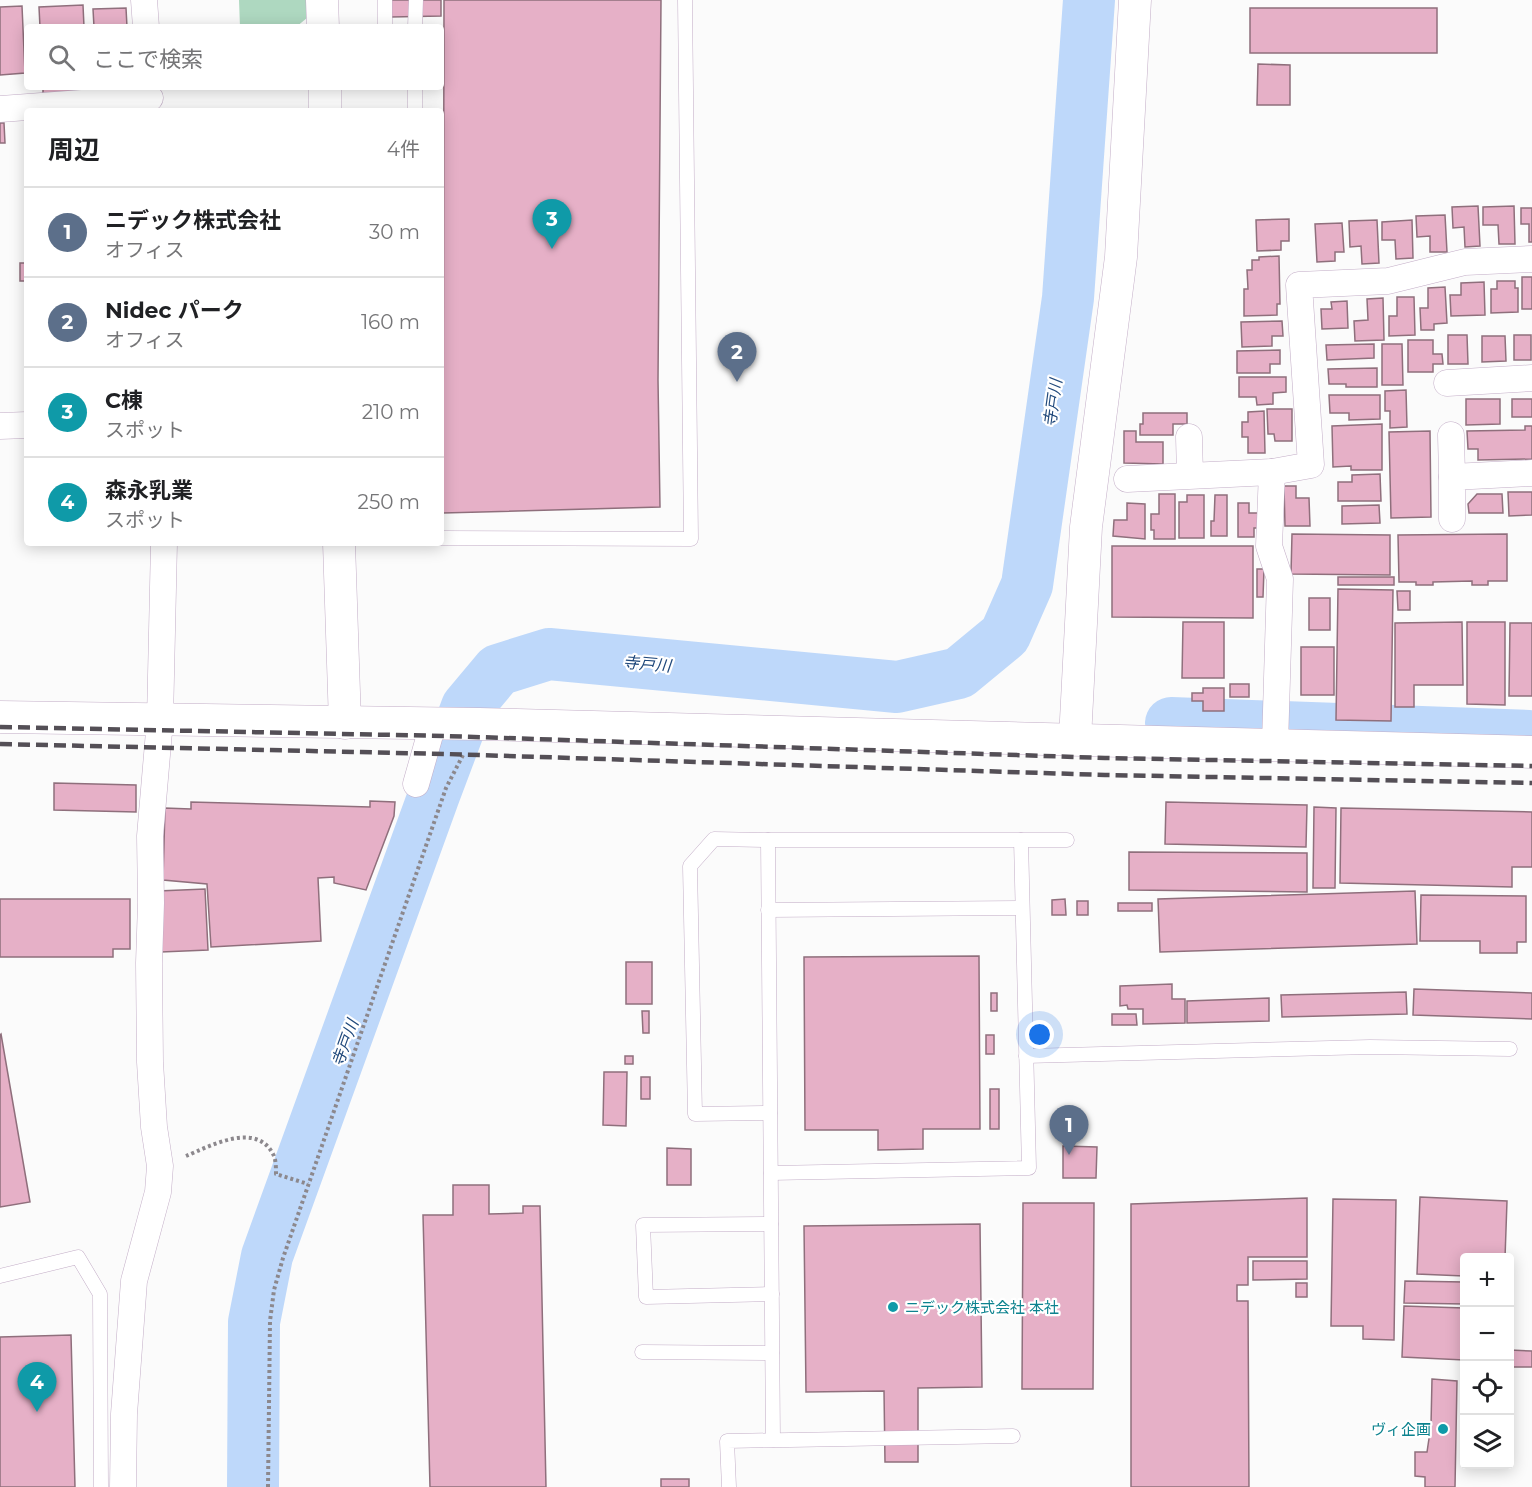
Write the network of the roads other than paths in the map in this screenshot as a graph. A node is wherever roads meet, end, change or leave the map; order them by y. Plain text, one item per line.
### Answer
1 (144, 0) edge
2 (322, 0) edge
3 (385, 0) edge
4 (416, 0) edge
5 (685, 0) edge
6 (1135, 0) edge
7 (146, 24) edge
8 (323, 24) edge
9 (385, 24) edge
10 (416, 24) edge
11 (325, 90) edge
12 (415, 90) edge
13 (150, 99) edge
14 (325, 108) edge
15 (416, 108) edge
16 (0, 109) edge
17 (1532, 259) edge
18 (1532, 378) edge
19 (1447, 383) dead end
20 (24, 425) edge
21 (0, 426) edge
22 (1451, 435) dead end
23 (1189, 437) dead end
24 (1272, 472) junction
25 (1532, 472) edge
26 (1190, 475) junction
27 (1452, 477) junction
28 (1126, 480) dead end
29 (1452, 519) dead end
30 (444, 538) edge
31 (164, 546) edge
32 (339, 546) edge
33 (0, 717) edge
34 (160, 720) junction
35 (345, 723) junction
36 (440, 724) junction
37 (1075, 739) junction
38 (1275, 744) junction
39 (1532, 752) edge
40 (416, 784) dead end
41 (768, 840) junction
42 (1021, 840) junction
43 (1068, 840) dead end
44 (1023, 908) junction
45 (768, 910) junction
46 (1510, 1049) dead end
47 (1026, 1056) junction
48 (770, 1113) junction
49 (771, 1173) junction
50 (771, 1224) junction
51 (0, 1276) edge
52 (772, 1294) junction
53 (642, 1352) dead end
54 (772, 1353) junction
55 (1013, 1436) dead end
56 (773, 1440) junction
57 (101, 1487) edge
58 (123, 1487) edge
59 (729, 1487) edge

1 - 7 street
2 - 8 street
3 - 9 lane
4 - 10 lane
5 - 30 lane
6 - 37 street
11 - 14 street
12 - 15 lane
13 - 16 street
17 - 24 street
18 - 19 street
20 - 21 street
22 - 27 street
23 - 26 street
24 - 26 street
24 - 38 street
25 - 27 street
26 - 28 street
27 - 29 street
31 - 34 street
32 - 35 street
33 - 34 street
34 - 35 street
34 - 58 street
35 - 36 street
36 - 37 street
36 - 40 street
37 - 38 street
38 - 39 street
41 - 42 lane
41 - 45 lane
41 - 48 lane
42 - 43 lane
42 - 44 lane
44 - 45 lane
44 - 47 lane
45 - 48 lane
46 - 47 lane
47 - 49 lane
48 - 49 lane
49 - 50 lane
50 - 52 lane
50 - 52 lane
51 - 57 lane
52 - 54 lane
53 - 54 lane
54 - 56 lane
55 - 56 lane
56 - 59 lane

